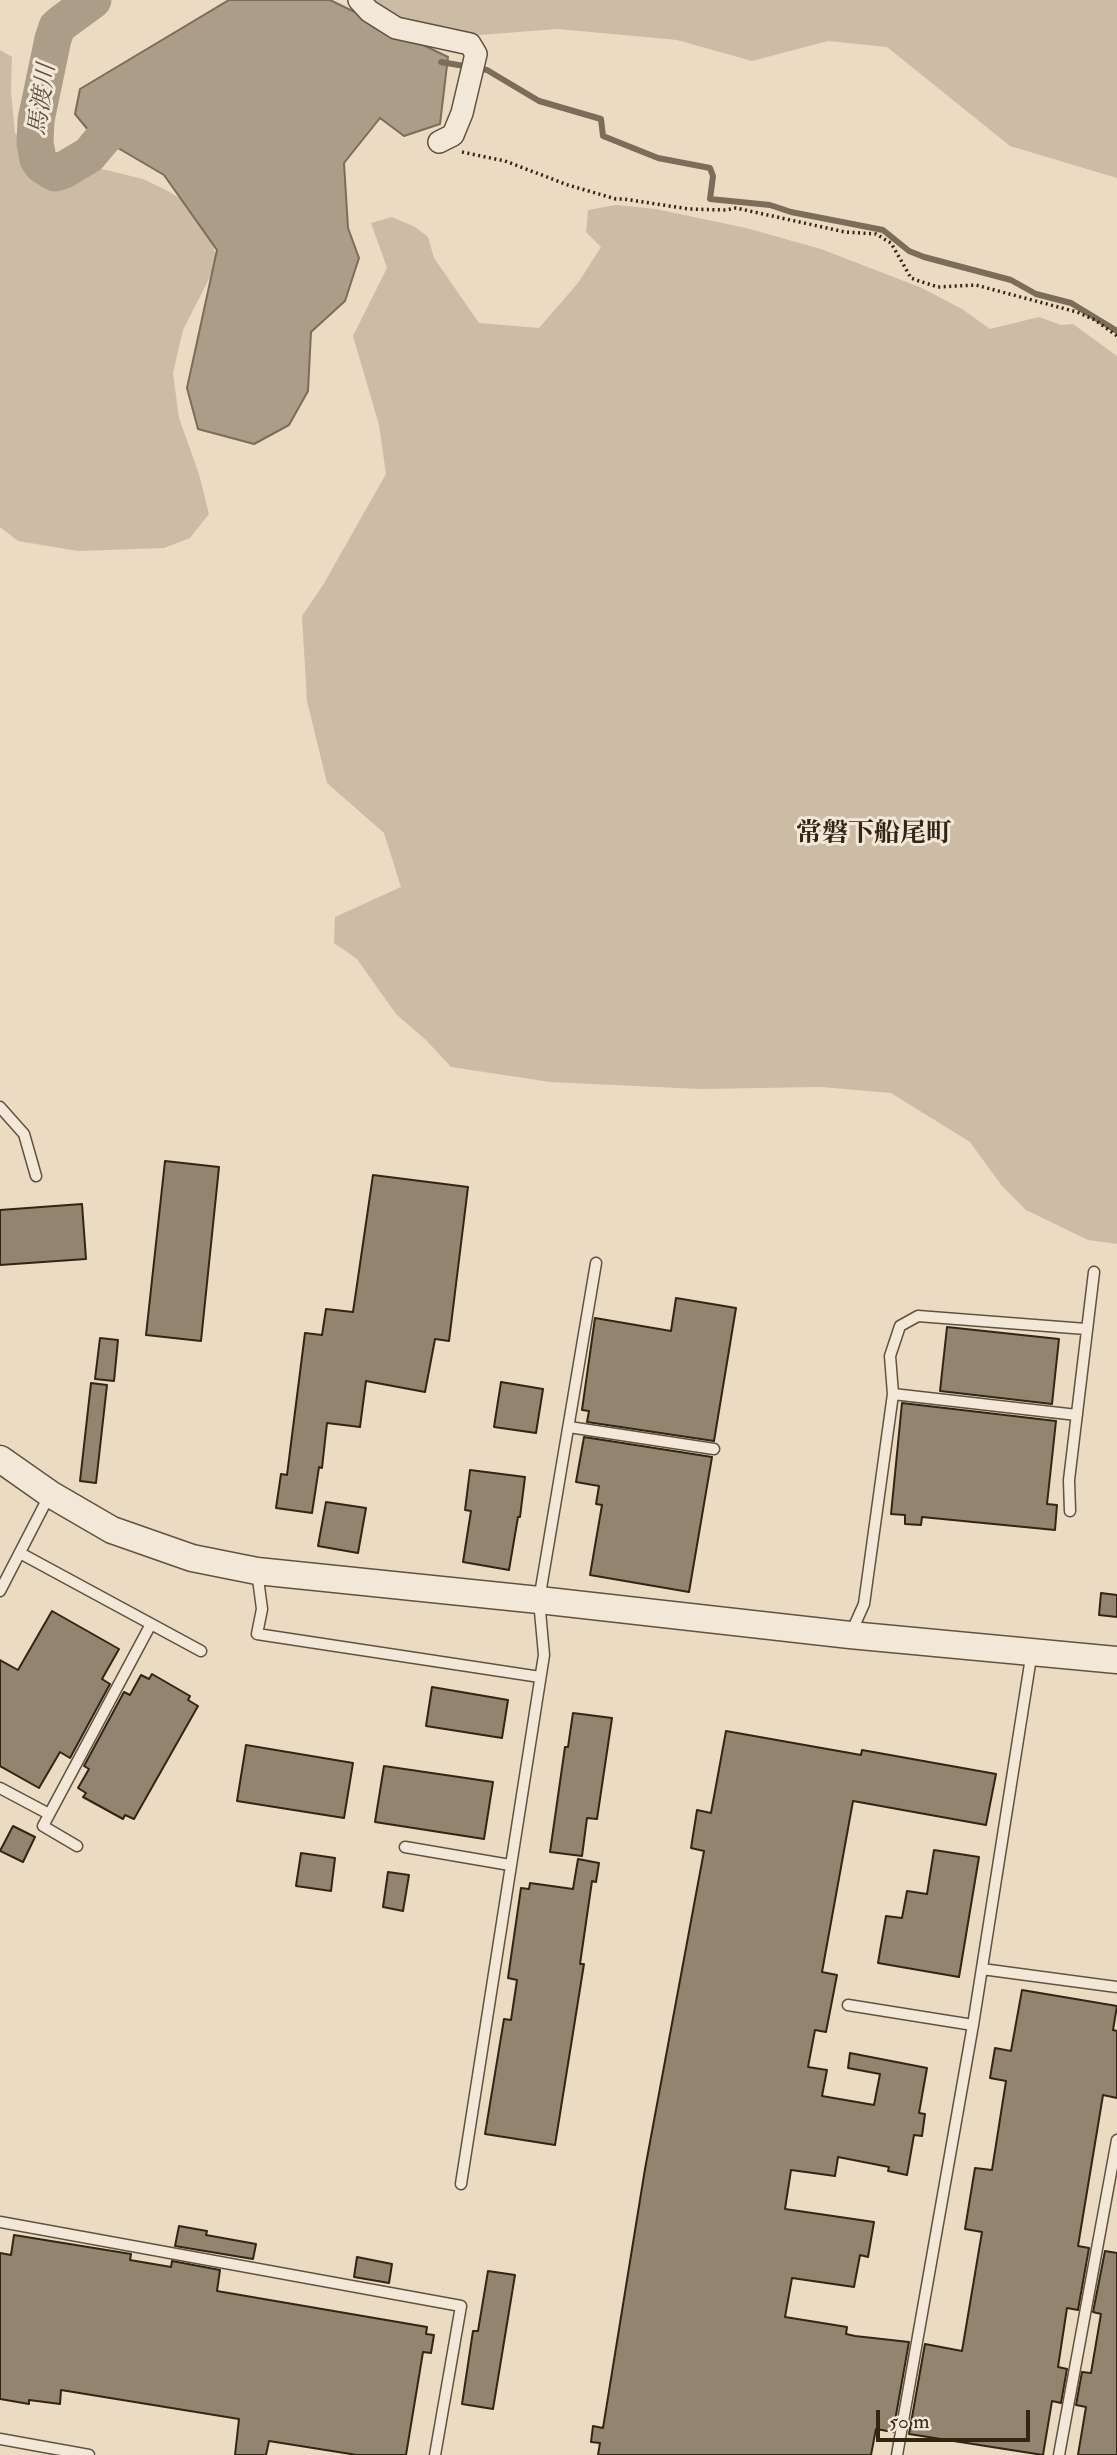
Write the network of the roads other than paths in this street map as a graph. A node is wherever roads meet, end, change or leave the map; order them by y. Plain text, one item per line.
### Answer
1 (359, 0) edge
2 (449, 147) road end
3 (0, 1107) edge
4 (36, 1175) dead end
5 (596, 1263) dead end
6 (1094, 1272) dead end
7 (1086, 1329) junction
8 (893, 1394) junction
9 (1077, 1415) junction
10 (569, 1426) junction
11 (714, 1449) dead end
12 (0, 1459) edge
13 (50, 1494) junction
14 (1070, 1511) dead end
15 (20, 1553) junction
16 (257, 1571) junction
17 (0, 1591) edge
18 (539, 1600) junction
19 (151, 1624) junction
20 (850, 1635) junction
21 (201, 1651) dead end
22 (1032, 1651) junction
23 (1117, 1660) edge
24 (540, 1677) junction
25 (0, 1788) edge
26 (49, 1814) junction
27 (77, 1846) dead end
28 (405, 1847) dead end
29 (510, 1865) junction
30 (982, 1969) junction
31 (1117, 1987) edge
32 (848, 2005) dead end
33 (972, 2025) junction
34 (1117, 2140) edge
35 (461, 2184) dead end
36 (0, 2222) edge
37 (0, 2439) edge
38 (89, 2455) edge
39 (435, 2455) edge
40 (897, 2455) edge
41 (1059, 2455) edge

1 - 2 street
3 - 4 lane
5 - 10 lane
6 - 7 lane
7 - 8 lane
7 - 9 lane
8 - 9 lane
8 - 20 lane
9 - 14 lane
10 - 11 lane
10 - 18 lane
12 - 13 street
13 - 15 lane
13 - 16 street
15 - 17 lane
15 - 19 lane
16 - 18 street
16 - 24 lane
18 - 20 street
18 - 24 lane
19 - 21 lane
19 - 26 lane
20 - 22 street
22 - 23 street
22 - 30 lane
24 - 29 lane
25 - 26 lane
26 - 27 lane
28 - 29 lane
29 - 35 lane
30 - 31 lane
30 - 33 lane
32 - 33 lane
33 - 40 lane
34 - 41 lane
36 - 39 lane
37 - 38 lane

